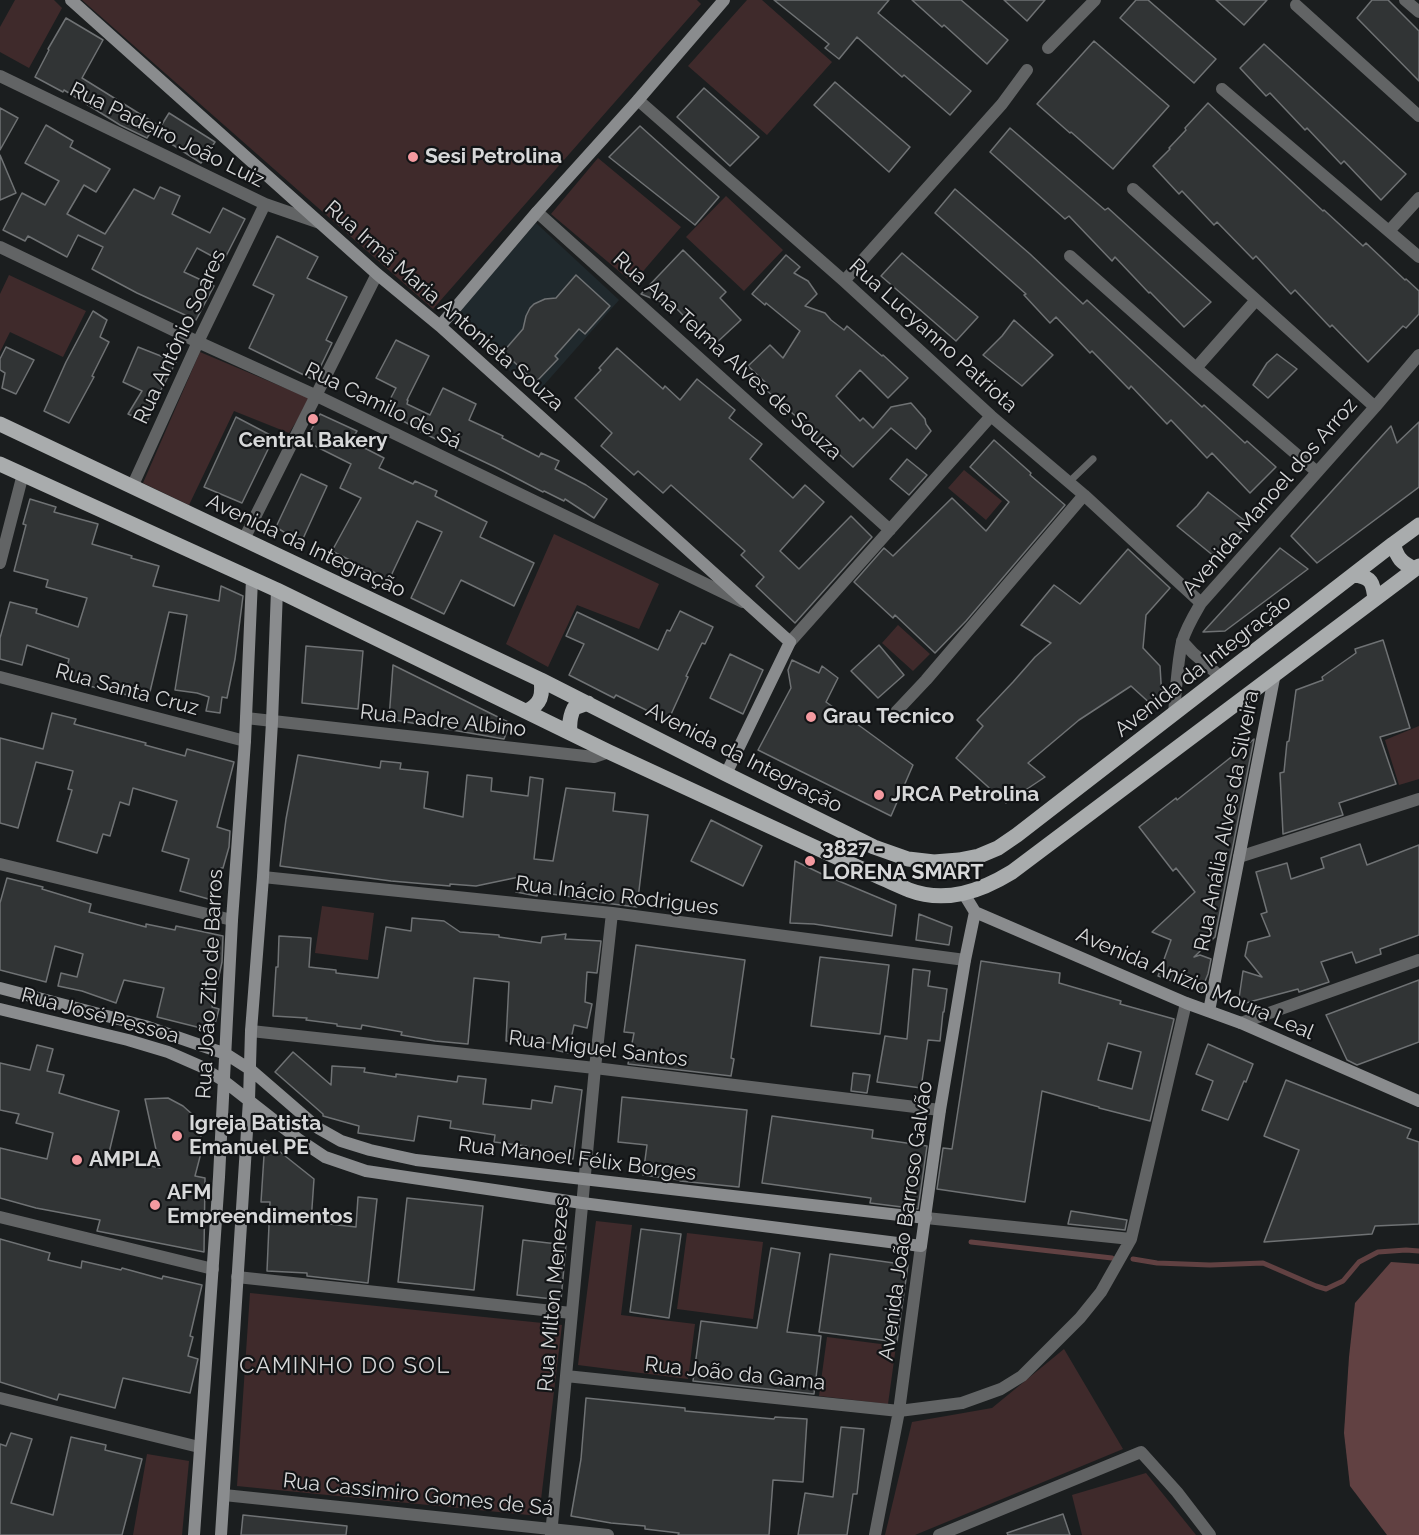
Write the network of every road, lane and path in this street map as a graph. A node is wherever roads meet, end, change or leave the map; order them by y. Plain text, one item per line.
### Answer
1 (71, 0) edge
2 (1095, 0) edge
3 (1405, 0) edge
4 (723, 1) edge
5 (1296, 4) dead end
6 (1419, 12) edge
7 (1048, 48) dead end
8 (1027, 70) dead end
9 (0, 76) edge
10 (1222, 89) dead end
11 (638, 100) junction
12 (1419, 116) edge
13 (1133, 189) dead end
14 (1419, 198) edge
15 (264, 204) junction
16 (537, 212) junction
17 (321, 223) junction
18 (1389, 231) junction
19 (0, 247) edge
20 (1070, 256) dead end
21 (1419, 257) edge
22 (377, 274) junction
23 (844, 281) junction
24 (1256, 300) junction
25 (440, 326) junction
26 (198, 342) junction
27 (1419, 355) edge
28 (1196, 368) junction
29 (317, 396) junction
30 (1375, 406) junction
31 (991, 416) junction
32 (0, 424) edge
33 (1094, 459) dead end
34 (0, 464) edge
35 (1317, 472) junction
36 (23, 474) junction
37 (1069, 482) junction
38 (132, 487) junction
39 (1084, 495) junction
40 (1419, 525) edge
41 (890, 530) junction
42 (244, 539) junction
43 (1393, 544) junction
44 (0, 563) edge
45 (1417, 567) edge
46 (1354, 574) junction
47 (252, 579) junction
48 (277, 590) junction
49 (1375, 599) junction
50 (1201, 603) junction
51 (747, 604) junction
52 (1182, 641) junction
53 (790, 642) junction
54 (1275, 673) junction
55 (0, 677) edge
56 (1222, 678) junction
57 (542, 680) junction
58 (588, 703) junction
59 (527, 711) junction
60 (1174, 714) junction
61 (893, 715) dead end
62 (246, 718) junction
63 (272, 722) junction
64 (570, 732) junction
65 (245, 741) junction
66 (609, 752) junction
67 (726, 774) junction
68 (1419, 799) edge
69 (1239, 857) junction
70 (0, 864) edge
71 (263, 877) junction
72 (964, 894) junction
73 (975, 912) junction
74 (612, 913) junction
75 (232, 920) junction
76 (965, 960) junction
77 (1419, 960) edge
78 (0, 988) edge
79 (1186, 1003) junction
80 (0, 1009) edge
81 (1209, 1011) junction
82 (1241, 1023) junction
83 (251, 1031) junction
84 (226, 1054) junction
85 (595, 1068) junction
86 (250, 1070) junction
87 (224, 1081) junction
88 (249, 1100) junction
89 (1419, 1101) edge
90 (940, 1110) junction
91 (584, 1179) junction
92 (582, 1203) junction
93 (0, 1217) edge
94 (926, 1218) junction
95 (1131, 1239) junction
96 (921, 1246) junction
97 (213, 1269) junction
98 (237, 1277) junction
99 (571, 1313) junction
100 (566, 1376) junction
101 (0, 1398) edge
102 (899, 1411) junction
103 (200, 1448) junction
104 (224, 1495) junction
105 (551, 1532) edge
106 (194, 1535) edge
107 (221, 1535) edge
108 (608, 1535) edge
109 (875, 1535) edge
110 (939, 1535) edge
111 (1210, 1535) edge

1 - 17 street, Rua Irmã Maria Antonieta Souza
2 - 7 street
3 - 6 street
4 - 11 street
5 - 12 street
8 - 23 street
9 - 15 street, Rua Padeiro João Luiz
10 - 18 street
11 - 16 street
11 - 23 street, Rua Lucyanno Patriota
13 - 24 street
14 - 18 street
15 - 17 street, Rua Padeiro João Luiz
15 - 26 street, Rua Antônio Soares
16 - 25 street
16 - 41 street, Rua Ana Telma Alves de Souza
17 - 22 street, Rua Irmã Maria Antonieta Souza
18 - 21 street
19 - 26 street, Rua Camilo de Sá
20 - 28 street
22 - 25 street, Rua Irmã Maria Antonieta Souza
22 - 29 street
23 - 31 street, Rua Lucyanno Patriota
24 - 28 street
24 - 30 street
25 - 51 street, Rua Irmã Maria Antonieta Souza
26 - 29 street, Rua Camilo de Sá
26 - 38 street, Rua Antônio Soares
27 - 30 street, Avenida Manoel dos Arroz
28 - 35 street
29 - 42 street
29 - 51 street, Rua Camilo de Sá
30 - 35 street, Avenida Manoel dos Arroz
31 - 37 street, Rua Lucyanno Patriota
31 - 41 street
32 - 38 main road, Avenida da Integração
33 - 37 lane
34 - 36 main road
35 - 50 street, Avenida Manoel dos Arroz
36 - 44 street
36 - 47 main road
37 - 39 street, Rua Lucyanno Patriota
38 - 42 main road, Avenida da Integração
39 - 50 street, Rua Lucyanno Patriota
39 - 61 street
40 - 43 main road, Avenida da Integração
41 - 53 street
42 - 57 main road, Avenida da Integração
43 - 45 main road
43 - 46 main road, Avenida da Integração
45 - 49 main road
46 - 49 main road
46 - 56 main road, Avenida da Integração
47 - 48 main road
47 - 62 street, Rua João Zito de Barros
48 - 59 main road
48 - 63 street, Rua João Zito de Barros
49 - 54 main road
50 - 52 street, Avenida Manoel dos Arroz
51 - 53 street, Rua Irmã Maria Antonieta Souza
52 - 56 street
52 - 60 street, Avenida Manoel dos Arroz
53 - 67 street
54 - 69 street, Rua Anália Alves da Silveira
54 - 72 main road
55 - 65 street, Rua Santa Cruz
56 - 60 main road, Avenida da Integração
57 - 58 main road, Avenida da Integração
57 - 59 main road
58 - 64 main road
58 - 67 main road, Avenida da Integração
59 - 64 main road
60 - 67 main road, Avenida da Integração
62 - 63 street, Rua Padre Albino
62 - 65 street, Rua João Zito de Barros
63 - 66 street, Rua Padre Albino
63 - 71 street, Rua João Zito de Barros
64 - 66 main road
65 - 75 street, Rua João Zito de Barros
66 - 72 main road
68 - 69 street
69 - 81 street, Rua Anália Alves da Silveira
70 - 75 street
71 - 74 street, Rua Inácio Rodrigues
71 - 83 street, Rua João Zito de Barros
72 - 73 street
73 - 76 street, Avenida João Barroso Galvão
73 - 79 street, Avenida Anízio Moura Leal
74 - 76 street, Rua Inácio Rodrigues
74 - 85 street, Rua Milton Menezes
75 - 84 street, Rua João Zito de Barros
76 - 90 street, Avenida João Barroso Galvão
77 - 82 street
78 - 84 street, Rua José Pessoa
79 - 81 street, Avenida Anízio Moura Leal
79 - 95 street
80 - 87 street, Rua José Pessoa
81 - 82 street, Avenida Anízio Moura Leal
82 - 89 street, Avenida Anízio Moura Leal
83 - 85 street, Rua Miguel Santos
83 - 86 street, Rua João Zito de Barros
84 - 86 street, Rua José Pessoa
84 - 87 street, Rua João Zito de Barros
85 - 90 street, Rua Miguel Santos
85 - 91 street, Rua Milton Menezes
86 - 88 street, Rua João Zito de Barros
86 - 91 street, Rua Manoel Félix Borges
87 - 88 street, Rua José Pessoa
87 - 97 street, Rua João Zito de Barros
88 - 92 street, Rua Manoel Félix Borges
88 - 98 street, Rua João Zito de Barros
90 - 94 street, Avenida João Barroso Galvão
91 - 92 street, Rua Milton Menezes
91 - 94 street, Rua Manoel Félix Borges
92 - 96 street, Rua Manoel Félix Borges
92 - 99 street, Rua Milton Menezes
93 - 97 street
94 - 95 street
94 - 96 street, Avenida João Barroso Galvão
95 - 102 street
96 - 102 street, Avenida João Barroso Galvão
97 - 103 street, Rua João Zito de Barros
98 - 99 street
98 - 104 street, Rua João Zito de Barros
99 - 100 street, Rua Milton Menezes
100 - 102 street, Rua João da Gama
100 - 105 street, Rua Milton Menezes
101 - 103 street
102 - 109 street, Avenida João Barroso Galvão
103 - 106 street, Rua João Zito de Barros
104 - 105 street, Rua Cassimiro Gomes de Sá
104 - 107 street, Rua João Zito de Barros
105 - 108 street, Rua Cassimiro Gomes de Sá
110 - 111 street

